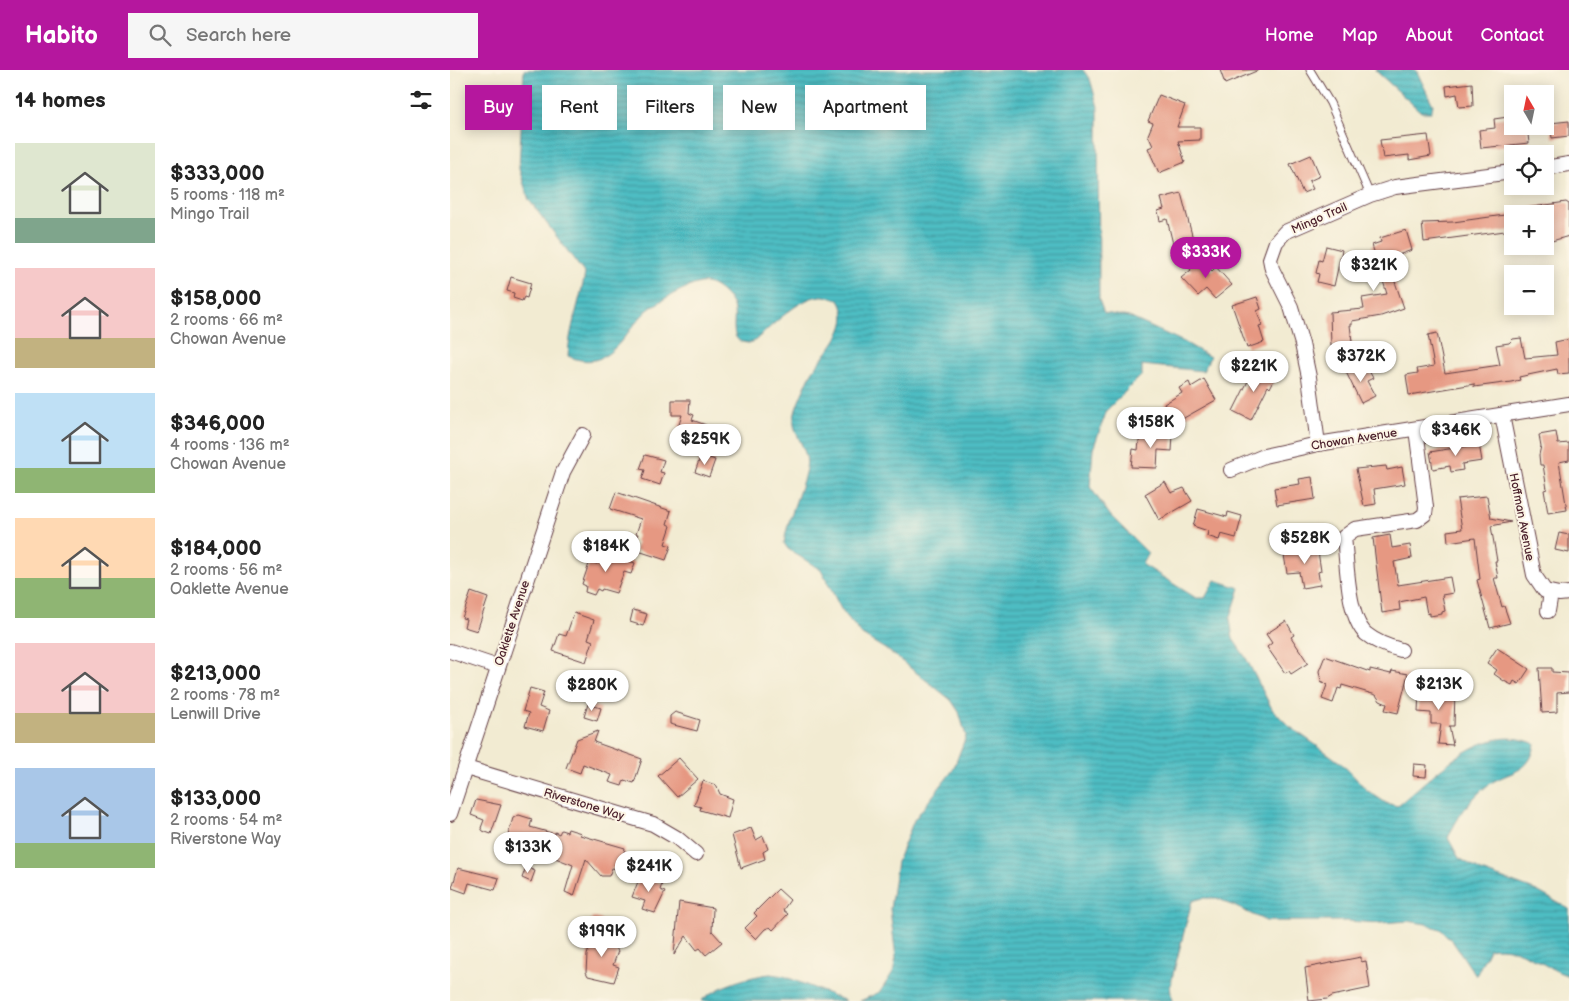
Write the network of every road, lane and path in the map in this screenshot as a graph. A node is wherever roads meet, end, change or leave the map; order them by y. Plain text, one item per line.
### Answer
1 (1310, 70) edge
2 (1569, 164) edge
3 (1554, 166) edge
4 (1504, 173) edge
5 (1370, 195) junction
6 (1259, 243) dead end
7 (1272, 248) junction
8 (1569, 404) edge
9 (1502, 415) junction
10 (1416, 429) junction
11 (583, 435) dead end
12 (1318, 444) junction
13 (1231, 470) dead end
14 (1552, 593) junction
15 (1569, 593) edge
16 (1548, 611) dead end
17 (1401, 650) dead end
18 (450, 651) edge
19 (498, 667) junction
20 (466, 768) junction
21 (450, 814) edge
22 (696, 854) dead end

1 - 5 lane
2 - 3 street
4 - 5 street, Mingo Trail
5 - 7 street, Mingo Trail
6 - 7 street
7 - 12 street
8 - 9 street, Chowan Avenue
9 - 10 street, Chowan Avenue
9 - 14 street, Hoffman Avenue
10 - 12 street, Chowan Avenue
10 - 17 street
11 - 19 street, Oaklette Avenue
12 - 13 street, Chowan Avenue
14 - 15 street
14 - 16 street
18 - 19 street
19 - 20 street, Oaklette Avenue
20 - 21 street, Oaklette Avenue
20 - 22 street, Riverstone Way

